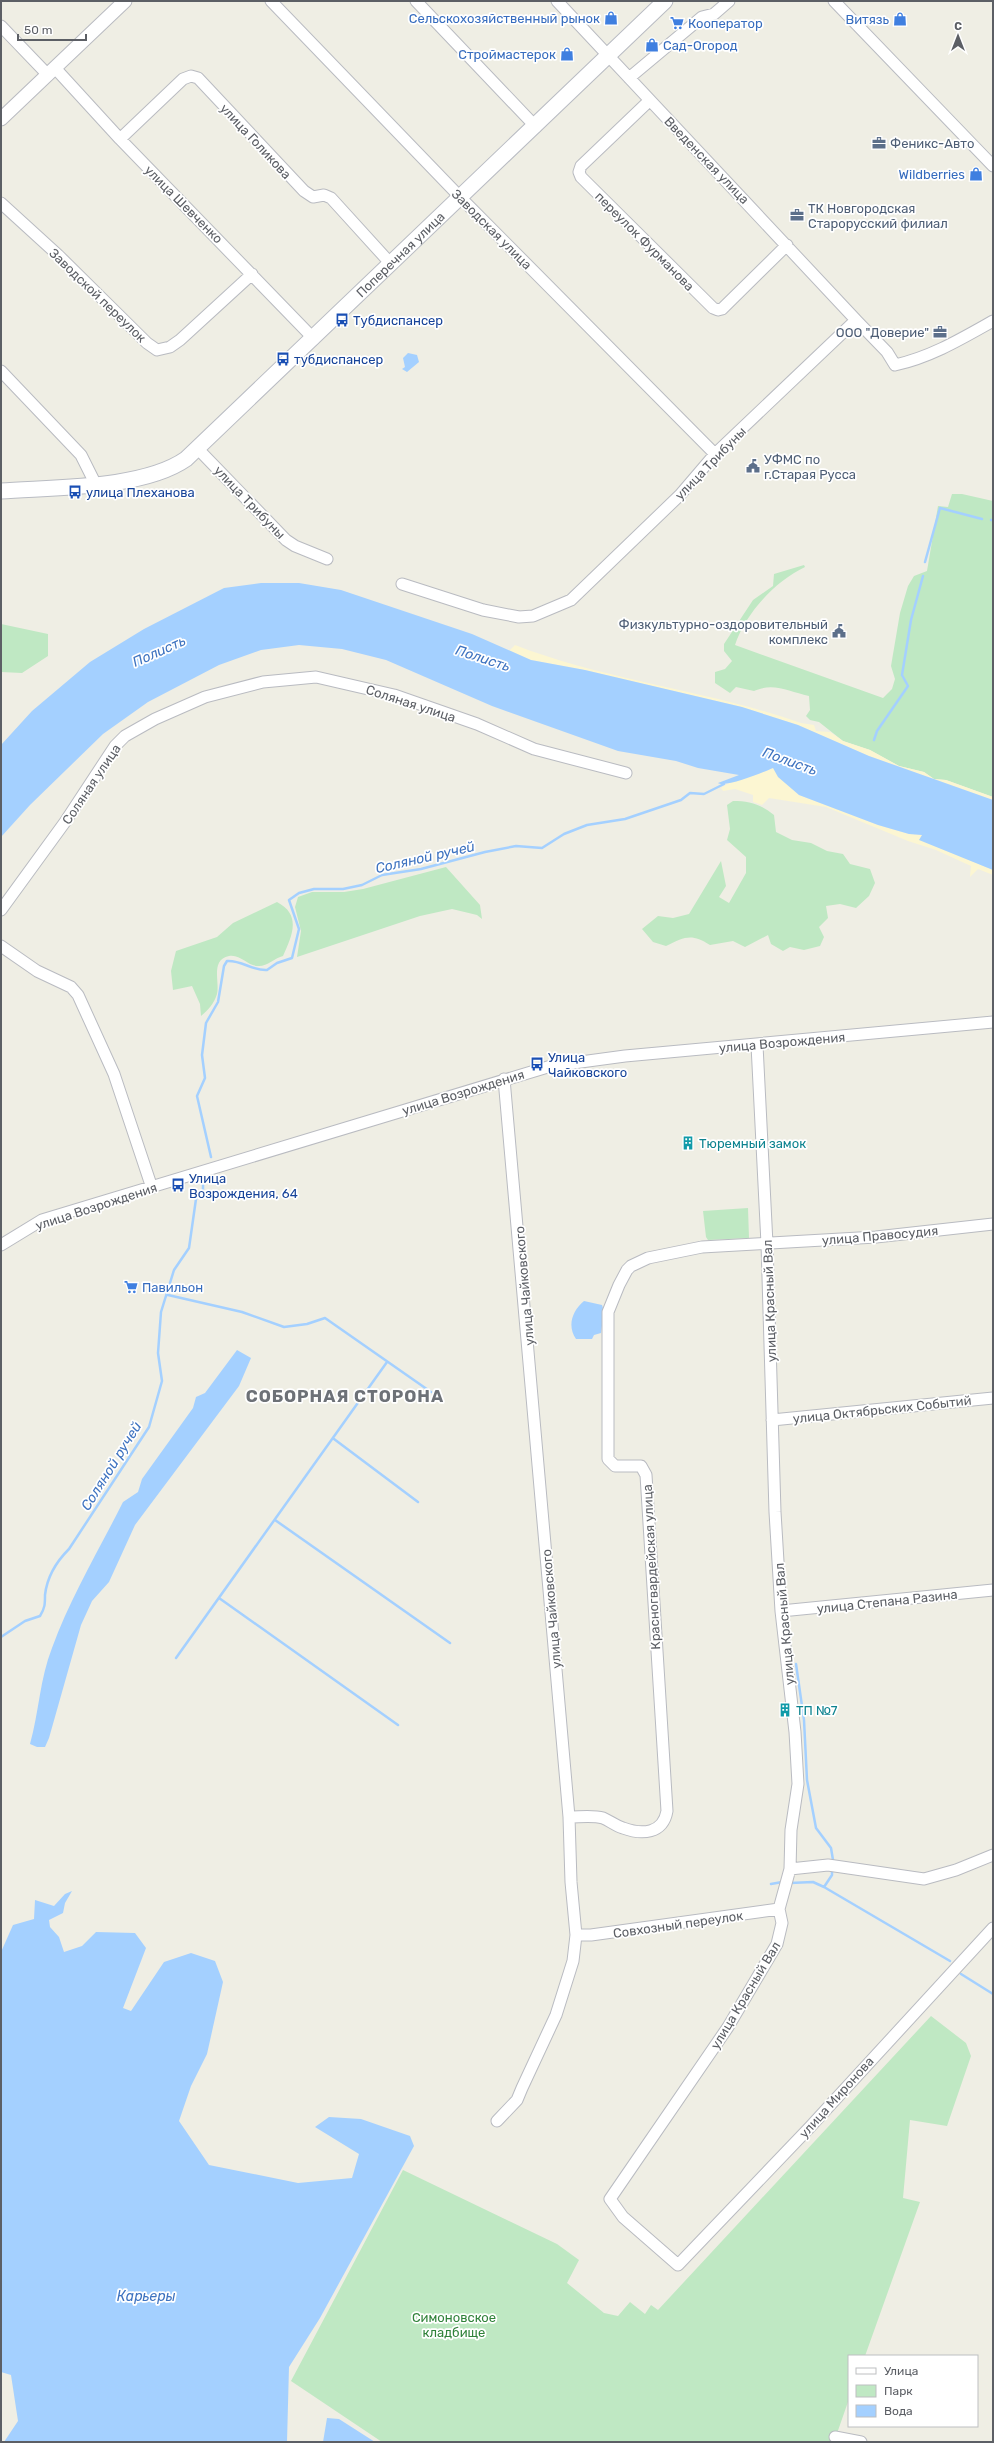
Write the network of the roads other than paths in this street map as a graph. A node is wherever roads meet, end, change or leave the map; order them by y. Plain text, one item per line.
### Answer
1 (125, 1) edge
2 (271, 1) edge
3 (416, 1) edge
4 (557, 1) edge
5 (665, 1) edge
6 (729, 1) edge
7 (834, 1) edge
8 (1, 26) edge
9 (608, 54) junction
10 (52, 71) junction
11 (629, 78) junction
12 (649, 101) junction
13 (1, 119) edge
14 (536, 127) junction
15 (120, 139) junction
16 (993, 166) edge
17 (461, 198) junction
18 (1, 203) edge
19 (787, 245) junction
20 (391, 264) junction
21 (252, 274) junction
22 (856, 320) junction
23 (993, 321) edge
24 (314, 339) junction
25 (1, 371) edge
26 (198, 449) junction
27 (715, 454) junction
28 (95, 484) junction
29 (1, 491) edge
30 (327, 559) dead end
31 (402, 584) dead end
32 (626, 773) dead end
33 (1, 910) edge
34 (1, 946) edge
35 (993, 1022) edge
36 (757, 1045) junction
37 (504, 1079) junction
38 (152, 1188) junction
39 (993, 1224) edge
40 (1, 1244) edge
41 (767, 1244) junction
42 (993, 1398) edge
43 (772, 1420) junction
44 (993, 1590) edge
45 (781, 1611) junction
46 (569, 1817) junction
47 (993, 1855) edge
48 (790, 1869) junction
49 (779, 1909) junction
50 (993, 1928) edge
51 (576, 1935) junction
52 (497, 2121) dead end
53 (678, 2265) joint
54 (835, 2437) dead end
55 (861, 2442) edge

1 - 10 street
2 - 17 street, Заводская улица
3 - 14 street
4 - 9 street, Введенская улица
5 - 9 main road, Поперечная улица
6 - 11 street
7 - 16 street
8 - 10 street, улица Шевченко
9 - 11 street, Введенская улица
9 - 14 main road, Поперечная улица
10 - 13 street
10 - 15 street, улица Шевченко
11 - 12 street, Введенская улица
12 - 19 street, Введенская улица
12 - 19 street, переулок Фурманова
14 - 17 main road, Поперечная улица
15 - 20 street, улица Голикова
15 - 21 street, улица Шевченко
17 - 20 main road, Поперечная улица
17 - 27 street, Заводская улица
18 - 21 street, Заводской переулок
19 - 22 street, Введенская улица
20 - 24 main road, Поперечная улица
21 - 24 street, улица Шевченко
22 - 23 street
22 - 27 street, улица Трибуны
24 - 26 main road, Поперечная улица
25 - 28 street
26 - 28 main road, Поперечная улица
26 - 30 street, улица Трибуны
27 - 31 street, улица Трибуны
28 - 29 main road, Поперечная улица
32 - 33 street, Соляная улица
34 - 38 street
35 - 36 street, улица Возрождения
36 - 37 street, улица Возрождения
36 - 41 street, улица Красный Вал
37 - 38 street, улица Возрождения
37 - 46 street, улица Чайковского
38 - 40 street, улица Возрождения
39 - 41 street, улица Правосудия
41 - 43 street, улица Красный Вал
41 - 46 street, Красногвардейская улица
42 - 43 street, улица Октябрьских Событий
43 - 45 street, улица Красный Вал
44 - 45 street, улица Степана Разина
45 - 48 street, улица Красный Вал
46 - 51 street, улица Чайковского
47 - 48 street
48 - 49 street, улица Красный Вал
49 - 51 street, Совхозный переулок
49 - 53 street, улица Красный Вал
50 - 53 street, улица Миронова
51 - 52 street, улица Чайковского
54 - 55 street

